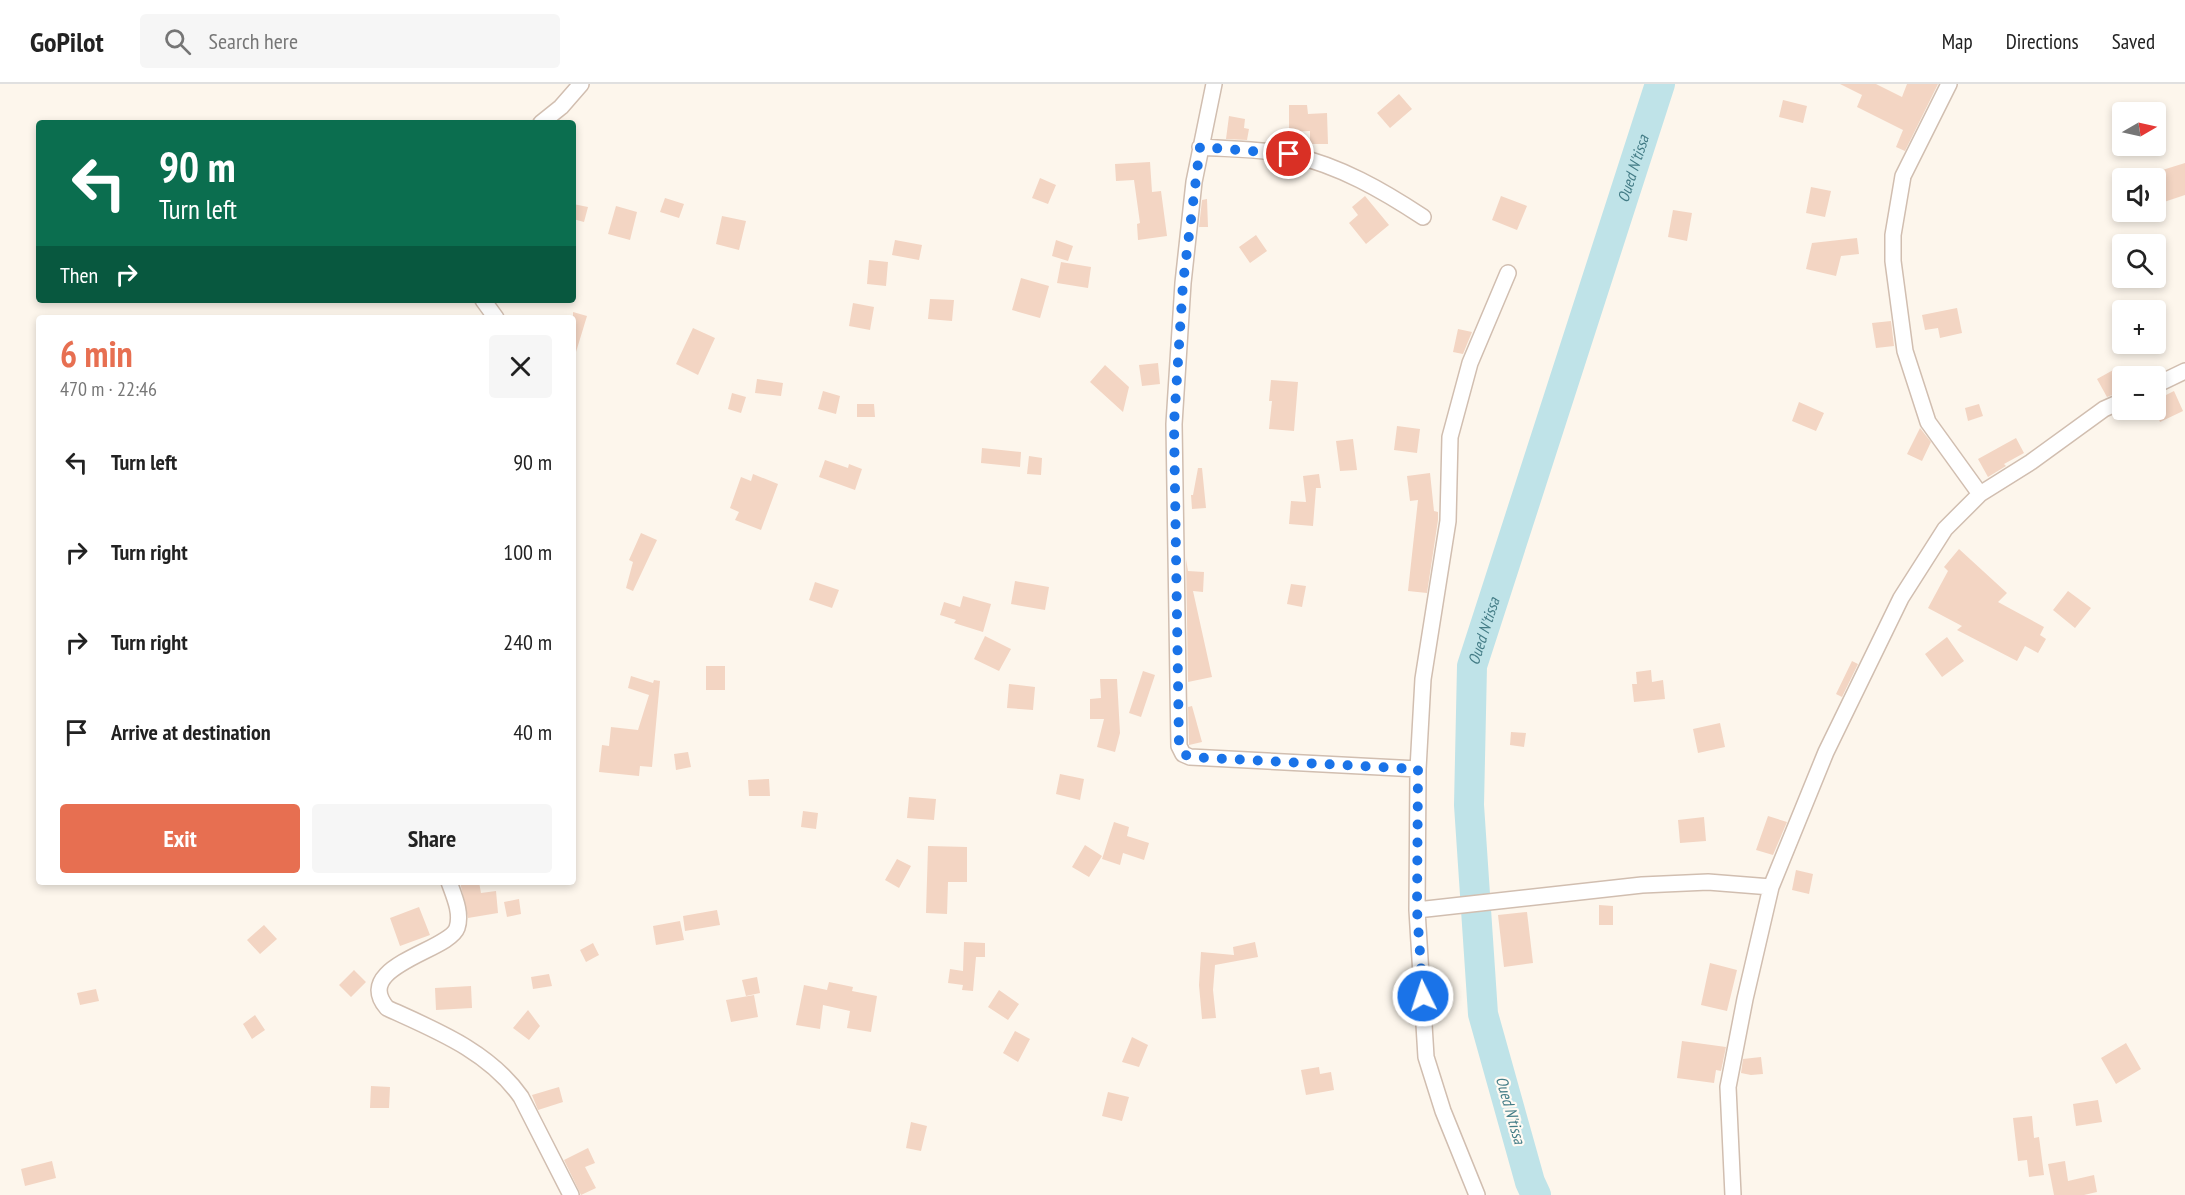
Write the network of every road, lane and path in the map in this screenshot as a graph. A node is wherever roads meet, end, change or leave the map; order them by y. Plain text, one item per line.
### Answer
1 (580, 84) edge
2 (1214, 84) edge
3 (1948, 84) edge
4 (545, 120) edge
5 (1200, 147) junction
6 (1424, 217) dead end
7 (1508, 273) dead end
8 (2185, 371) edge
9 (2166, 380) edge
10 (2112, 405) edge
11 (1980, 494) junction
12 (1418, 769) junction
13 (450, 885) edge
14 (1771, 887) junction
15 (1417, 910) junction
16 (571, 1195) edge
17 (1477, 1195) edge
18 (1733, 1195) edge

1 - 4 street
2 - 5 street
3 - 11 street
5 - 6 street
5 - 12 street
7 - 12 street
8 - 9 street
10 - 11 street
11 - 14 street
12 - 15 street
13 - 16 street
14 - 15 street
14 - 18 street
15 - 17 street

